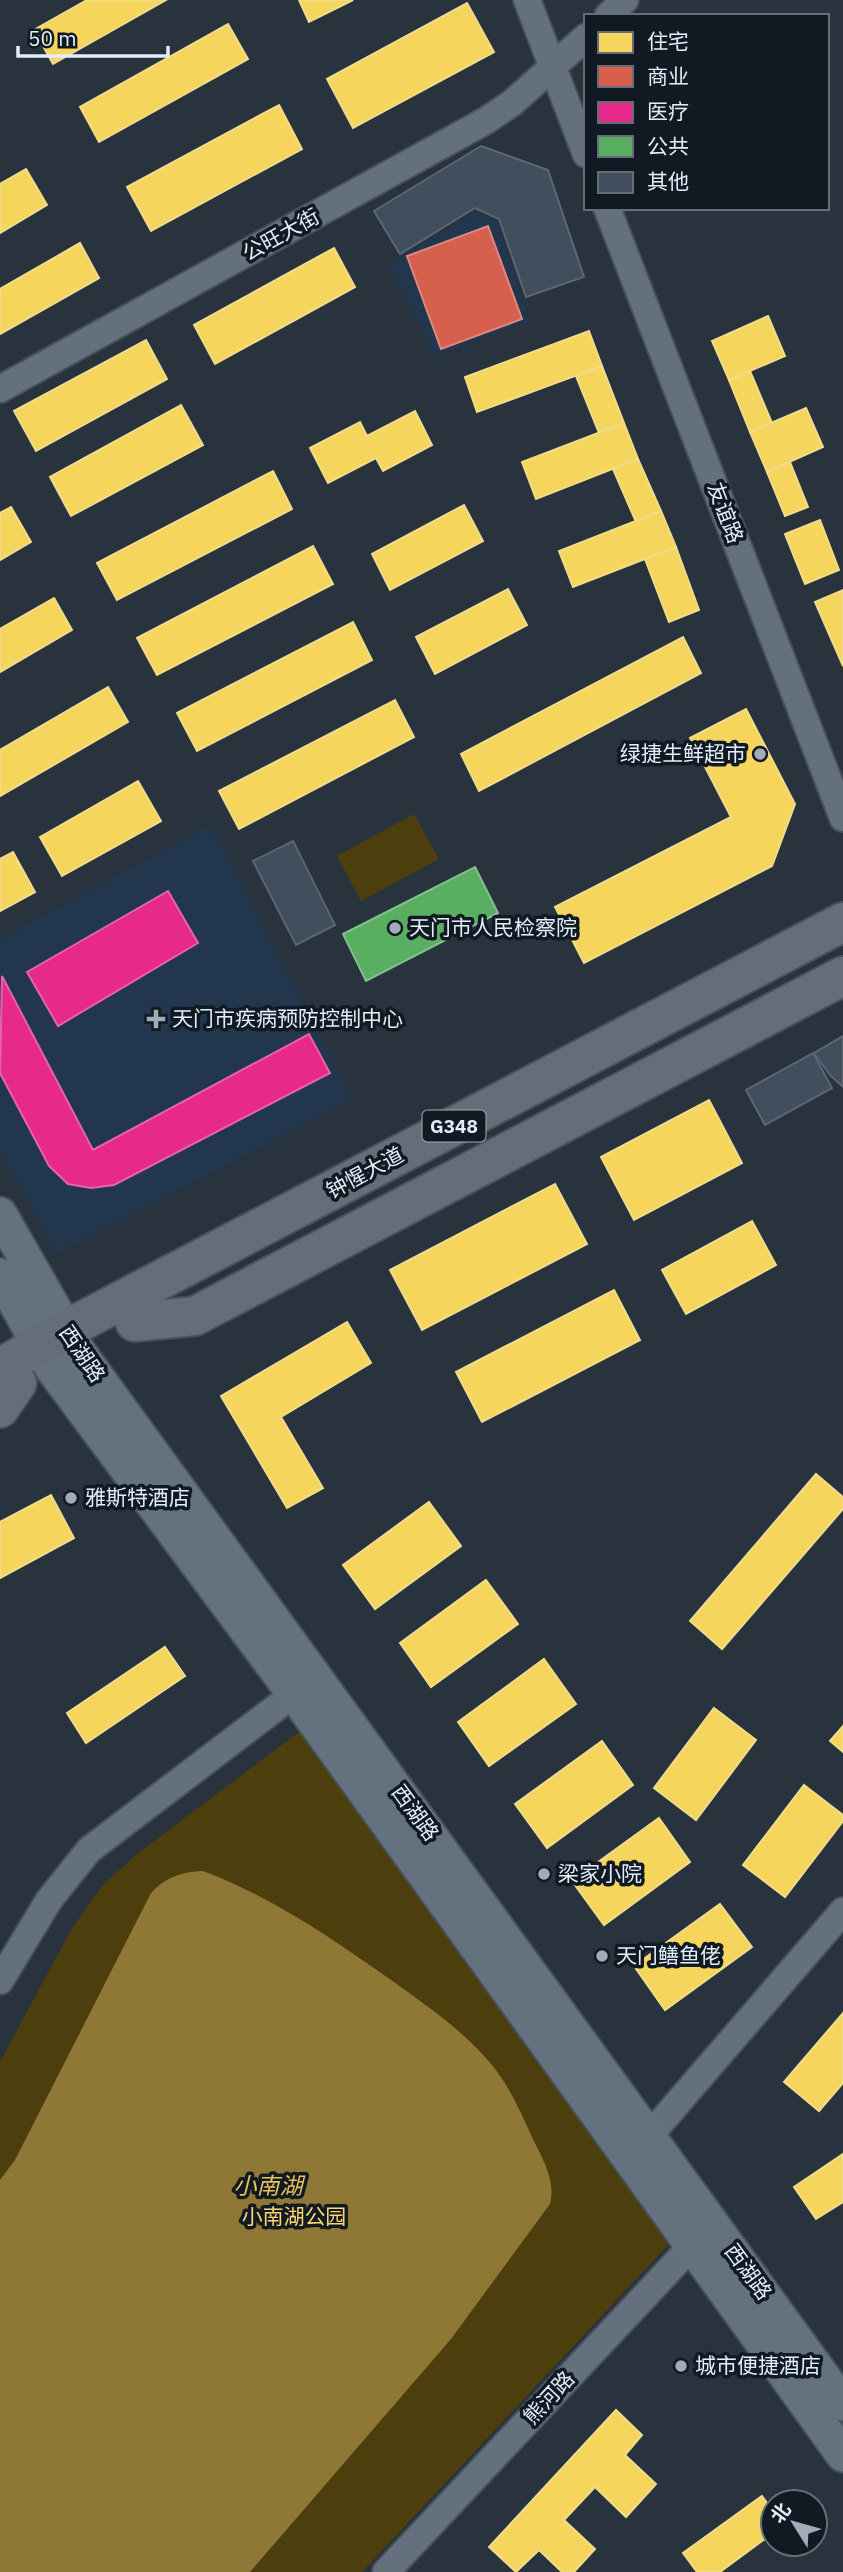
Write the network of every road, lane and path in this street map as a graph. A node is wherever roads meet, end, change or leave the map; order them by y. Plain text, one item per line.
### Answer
1 (527, 0) edge
2 (625, 0) edge
3 (610, 14) edge
4 (584, 39) edge
5 (553, 68) junction
6 (584, 149) edge
7 (608, 210) edge
8 (0, 389) edge
9 (843, 818) edge
10 (843, 910) edge
11 (843, 922) edge
12 (843, 947) edge
13 (843, 976) edge
14 (0, 1213) edge
15 (0, 1275) edge
16 (127, 1312) junction
17 (27, 1367) edge
18 (294, 1694) junction
19 (843, 1911) edge
20 (0, 1981) edge
21 (639, 2148) junction
22 (702, 2235) junction
23 (843, 2404) edge
24 (843, 2455) edge
25 (386, 2572) edge

1 - 5 street
2 - 3 street
4 - 5 street, 公旺大街
5 - 6 street
5 - 8 street, 公旺大街
7 - 9 street, 友谊路
10 - 16 highway
11 - 16 highway, 钟惺大道 / G348
12 - 16 highway, 钟惺大道 / G348
13 - 16 highway
14 - 17 main road, 西湖路
15 - 17 main road, 西湖路
16 - 17 highway, 钟惺大道 / G348
17 - 18 main road, 西湖路
17 - 21 main road, 西湖路
18 - 20 street
18 - 21 main road, 西湖路
19 - 21 street
21 - 22 main road, 西湖路
22 - 23 main road, 西湖路
22 - 24 main road, 西湖路
22 - 25 street, 熊河路

